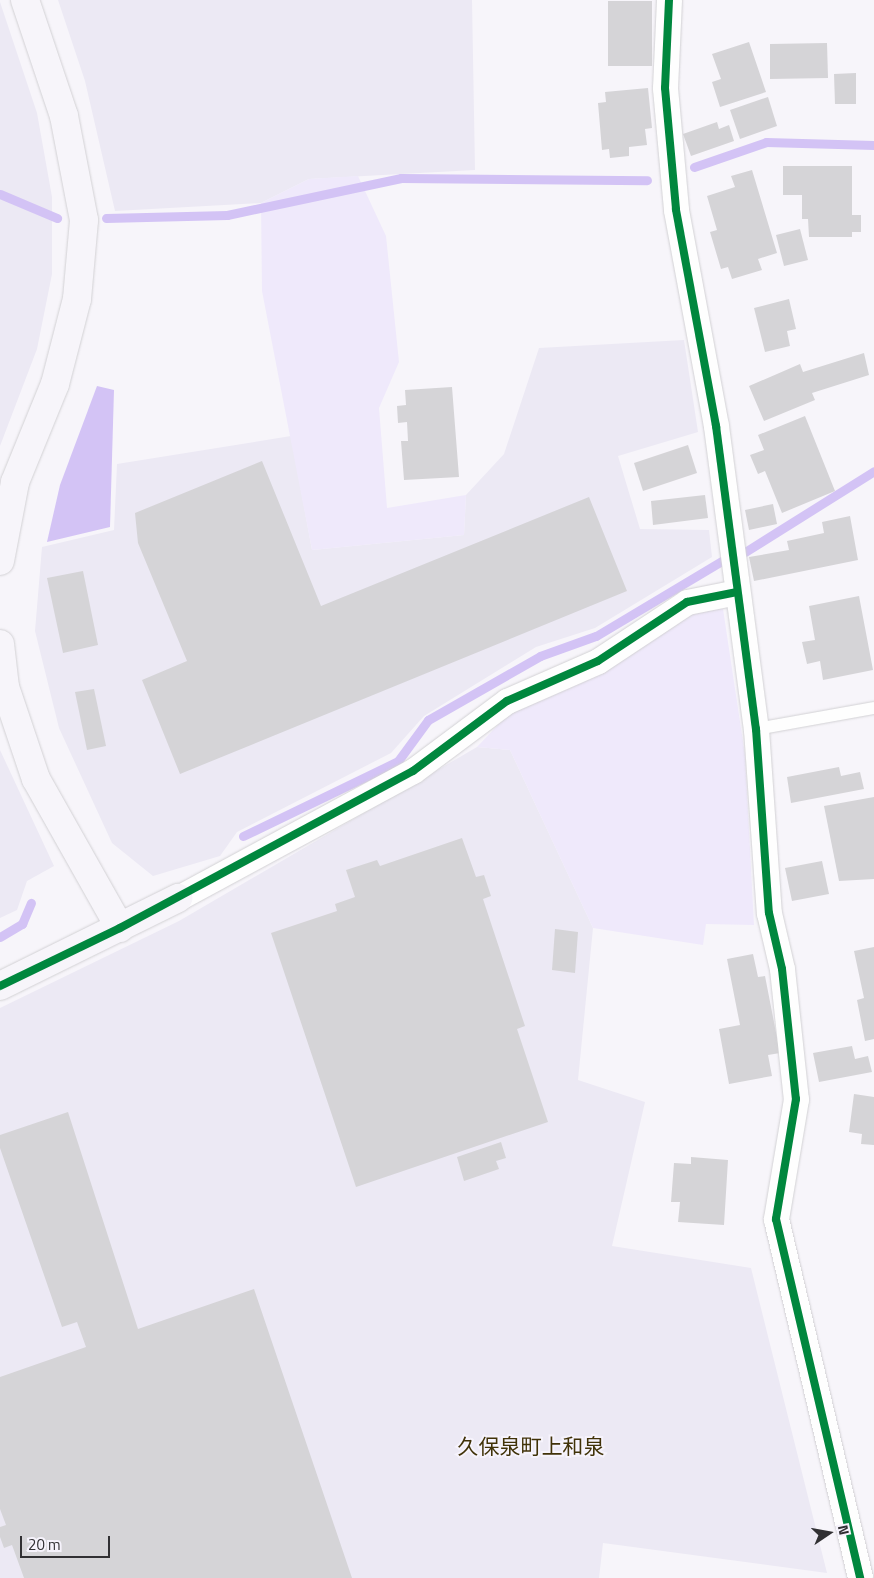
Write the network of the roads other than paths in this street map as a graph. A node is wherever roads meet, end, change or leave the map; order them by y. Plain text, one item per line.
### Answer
1 (26, 0) edge
2 (669, 0) edge
3 (0, 561) edge
4 (737, 592) junction
5 (0, 644) edge
6 (874, 708) edge
7 (756, 729) junction
8 (178, 898) joint
9 (120, 928) junction
10 (0, 986) edge
11 (864, 1568) edge

1 - 3 street
2 - 4 street
4 - 7 street
4 - 8 street
5 - 9 street
6 - 7 lane
7 - 11 street
8 - 9 street
9 - 10 street

